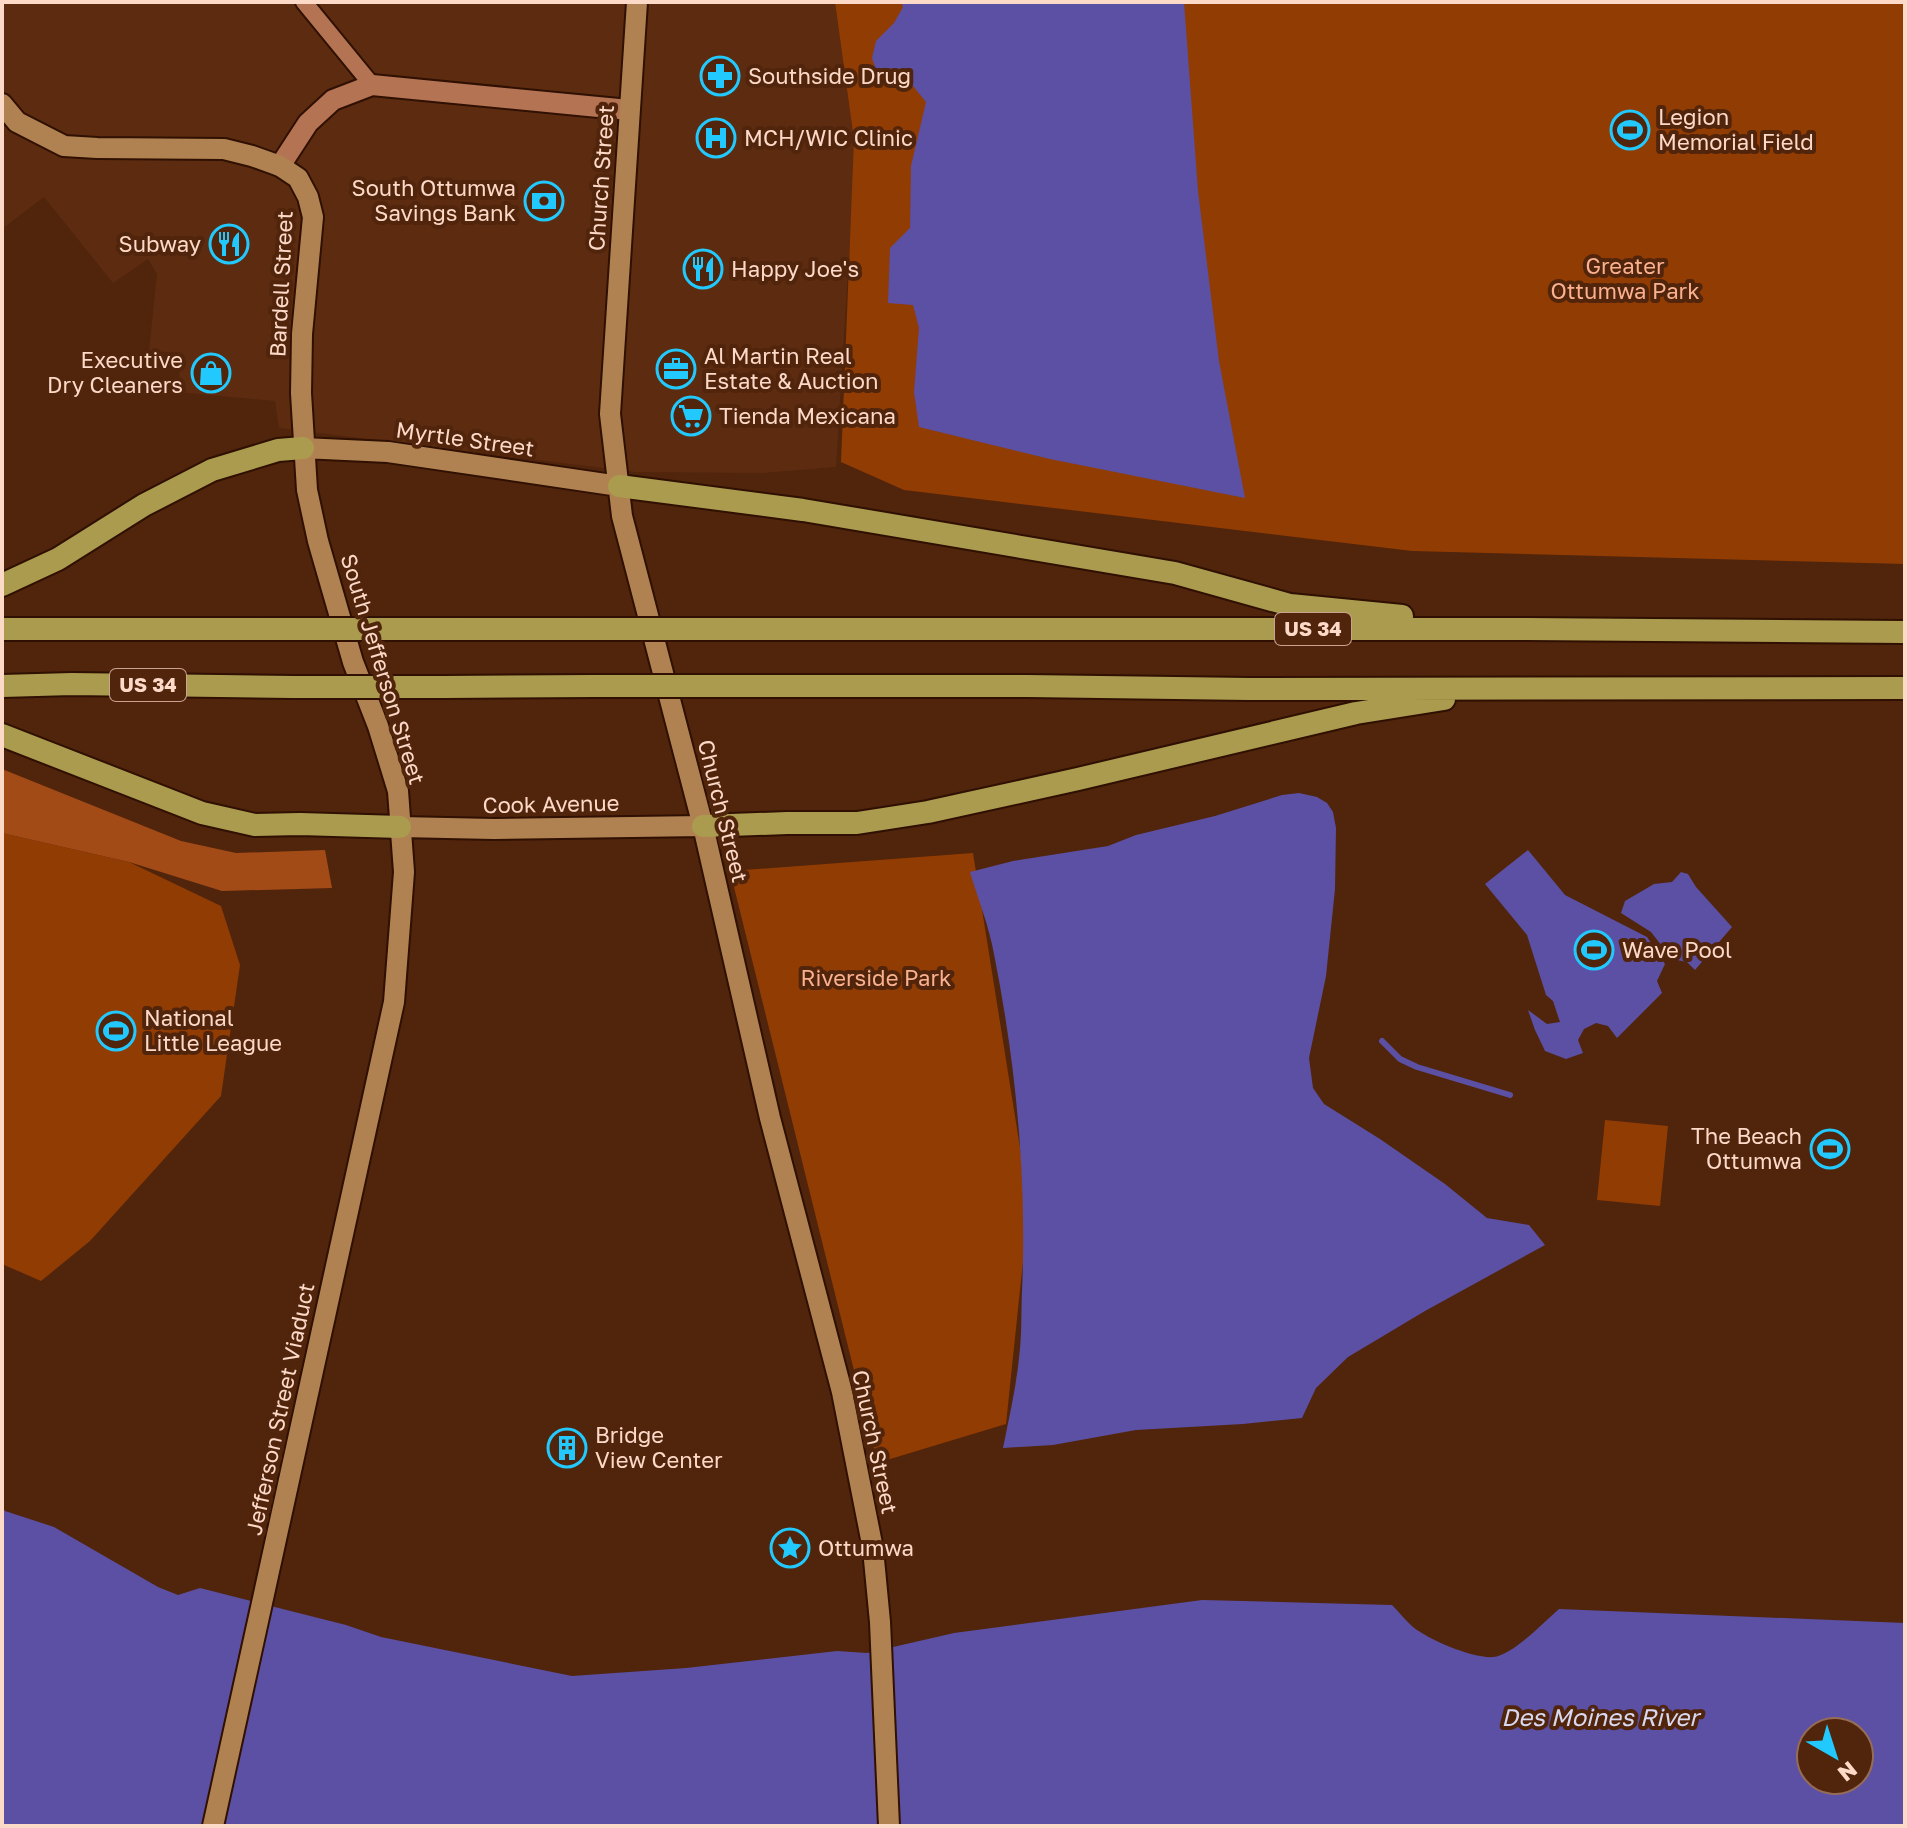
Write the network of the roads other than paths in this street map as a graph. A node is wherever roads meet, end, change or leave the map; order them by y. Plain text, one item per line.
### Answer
1 (304, 2) edge
2 (637, 2) edge
3 (372, 85) junction
4 (2, 104) edge
5 (629, 110) junction
6 (280, 166) junction
7 (303, 448) junction
8 (619, 486) junction
9 (2, 585) edge
10 (2, 629) edge
11 (1527, 629) junction
12 (1905, 632) edge
13 (2, 686) edge
14 (1512, 687) junction
15 (1905, 688) edge
16 (2, 735) edge
17 (703, 826) junction
18 (400, 827) junction
19 (394, 1002) joint
20 (213, 1826) edge
21 (889, 1826) edge

1 - 3 street
2 - 5 main road, Church Street
3 - 5 street
3 - 6 street
4 - 6 main road
5 - 8 main road, Church Street
6 - 7 main road, Bardell Street
7 - 8 main road, Myrtle Street
7 - 9 highway
7 - 18 main road, South Jefferson Street
8 - 11 highway
8 - 17 main road, Church Street
10 - 11 highway, US 34, bridge
11 - 12 highway, US 34
13 - 14 highway, US 34, bridge
14 - 15 highway, US 34
14 - 17 highway
16 - 18 highway
17 - 18 main road, Cook Avenue
17 - 21 main road, Church Street
18 - 19 main road, South Jefferson Street
19 - 20 main road, Jefferson Street Viaduct

